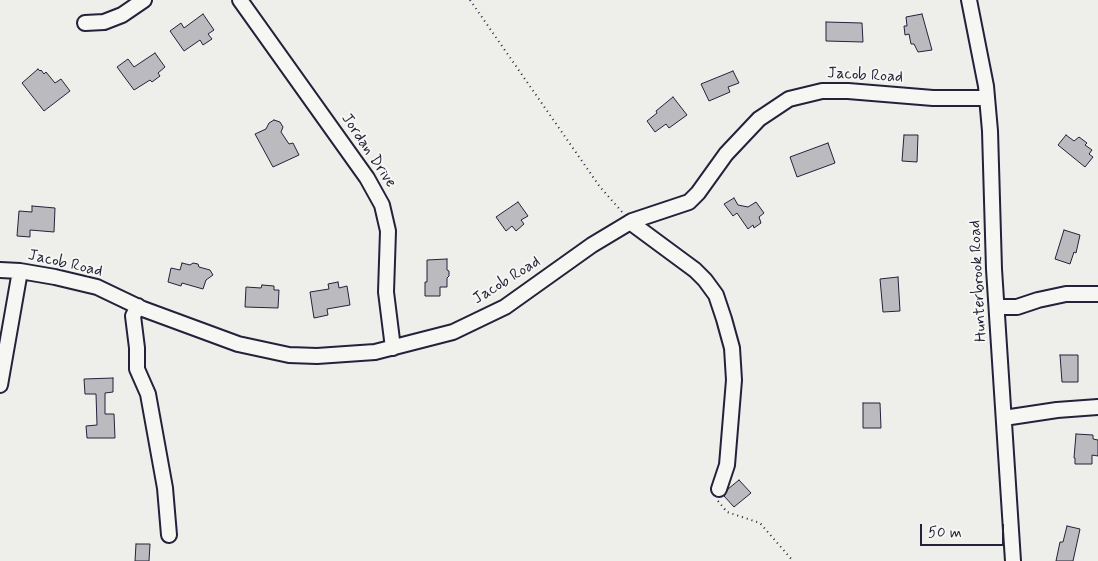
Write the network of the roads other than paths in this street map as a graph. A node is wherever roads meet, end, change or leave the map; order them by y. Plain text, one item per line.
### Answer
1 (144, 0) edge
2 (240, 0) edge
3 (968, 0) edge
4 (85, 23) dead end
5 (987, 98) junction
6 (630, 222) junction
7 (0, 270) edge
8 (20, 271) junction
9 (1098, 294) edge
10 (138, 306) junction
11 (997, 307) junction
12 (393, 348) junction
13 (0, 385) edge
14 (1098, 407) edge
15 (1004, 418) junction
16 (719, 489) road end
17 (170, 535) dead end
18 (1013, 561) edge

1 - 4 street
2 - 12 street, Jordan Drive
3 - 5 street, Hunterbrook Road
5 - 6 street, Jacob Road
5 - 11 street, Hunterbrook Road
6 - 12 street, Jacob Road
6 - 16 street
7 - 8 street, Jacob Road
8 - 10 street, Jacob Road
8 - 13 street
9 - 11 street
10 - 12 street, Jacob Road
10 - 17 street
11 - 15 street, Hunterbrook Road
14 - 15 street
15 - 18 street, Hunterbrook Road

